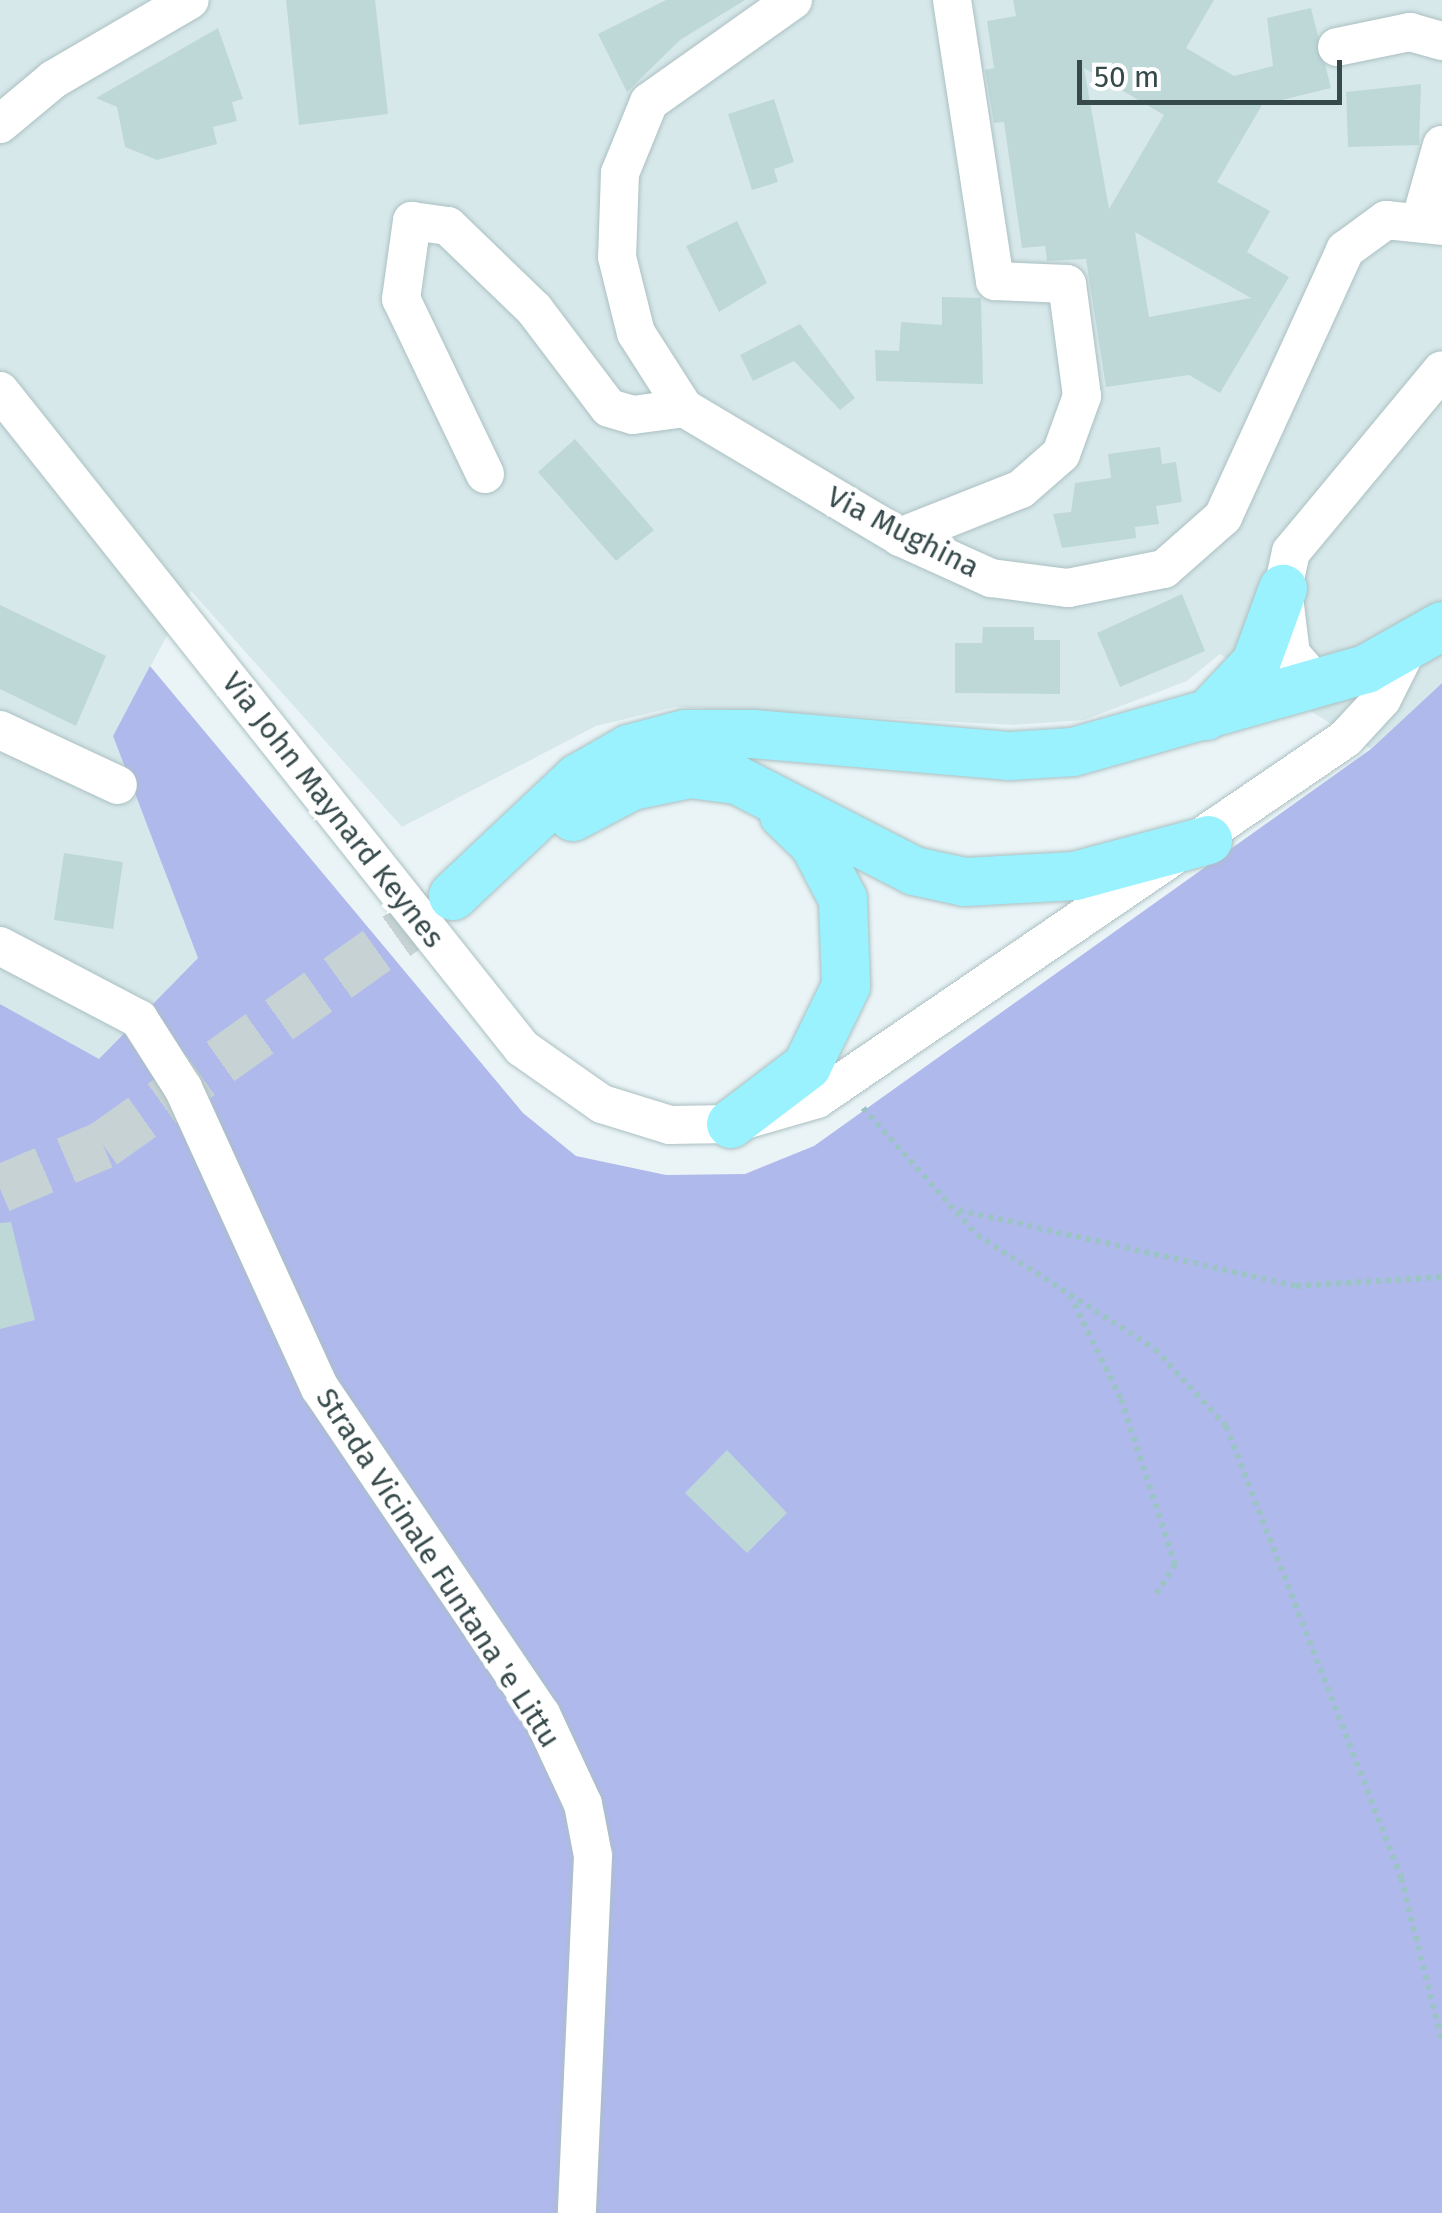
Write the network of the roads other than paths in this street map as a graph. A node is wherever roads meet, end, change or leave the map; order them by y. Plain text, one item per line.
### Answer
1 (190, 0) edge
2 (792, 0) edge
3 (952, 0) edge
4 (1442, 40) edge
5 (1338, 47) dead end
6 (0, 124) edge
7 (1442, 146) edge
8 (1431, 222) edge
9 (1442, 370) edge
10 (0, 391) edge
11 (684, 408) junction
12 (486, 474) dead end
13 (900, 537) junction
14 (1284, 590) junction
15 (1442, 626) edge
16 (1404, 655) junction
17 (1317, 684) junction
18 (1206, 717) junction
19 (0, 730) edge
20 (690, 774) junction
21 (118, 785) dead end
22 (1208, 840) junction
23 (0, 946) edge
24 (731, 1124) junction
25 (577, 2213) edge

1 - 6 street
2 - 11 street, Via Mughina
3 - 13 street
4 - 5 street
7 - 8 street
8 - 13 street, Via Mughina
9 - 14 street
10 - 24 street, Via John Maynard Keynes
11 - 12 street
11 - 13 street, Via Mughina
14 - 17 street
14 - 18 main road
15 - 16 main road
16 - 17 main road
16 - 22 street, Via John Maynard Keynes
17 - 18 main road
18 - 20 main road
19 - 21 street
20 - 22 main road
20 - 24 main road
22 - 24 street, Via John Maynard Keynes
23 - 25 street, Strada Vicinale Funtana 'e Littu

